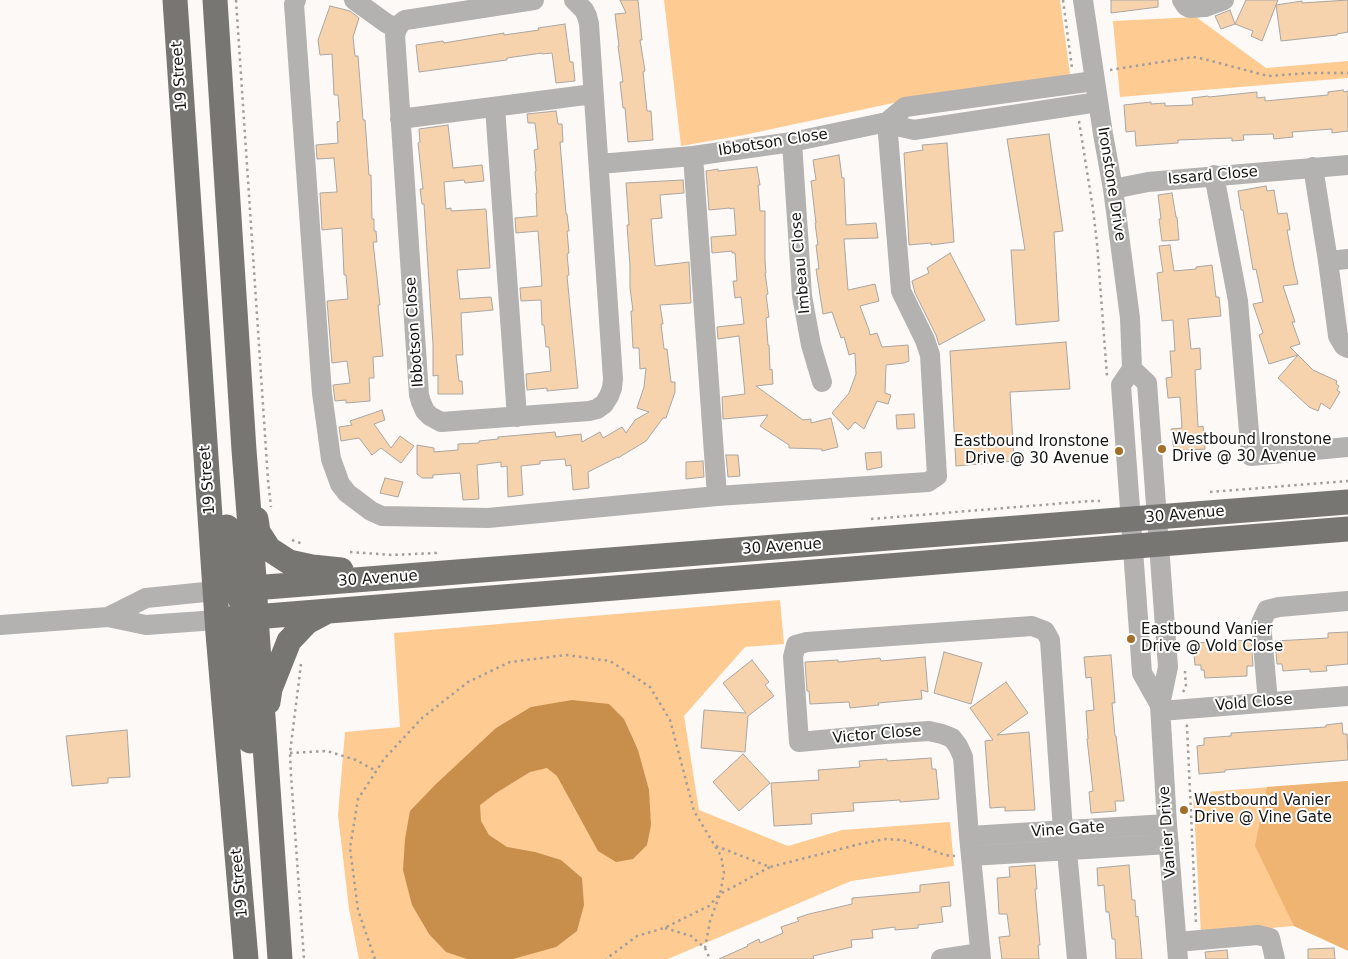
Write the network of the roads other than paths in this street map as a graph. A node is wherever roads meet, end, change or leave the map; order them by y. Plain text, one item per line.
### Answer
1 (175, 0) edge
2 (215, 0) edge
3 (296, 0) edge
4 (354, 0) edge
5 (534, 0) edge
6 (574, 0) edge
7 (1083, 0) edge
8 (1182, 0) edge
9 (1224, 0) edge
10 (397, 29) junction
11 (1099, 76) junction
12 (594, 94) junction
13 (1098, 102) junction
14 (495, 107) junction
15 (400, 119) junction
16 (887, 122) junction
17 (792, 142) junction
18 (693, 156) junction
19 (599, 164) junction
20 (1348, 165) edge
21 (1313, 168) junction
22 (1214, 175) junction
23 (1114, 189) junction
24 (1338, 260) edge
25 (1348, 348) edge
26 (1132, 369) junction
27 (822, 382) dead end
28 (517, 417) junction
29 (1348, 447) edge
30 (244, 450) junction
31 (717, 496) junction
32 (1348, 502) edge
33 (1157, 517) junction
34 (1131, 519) junction
35 (1348, 530) edge
36 (1159, 545) junction
37 (1133, 547) junction
38 (413, 576) junction
39 (236, 590) junction
40 (1348, 601) edge
41 (327, 612) junction
42 (108, 617) junction
43 (256, 617) junction
44 (223, 620) junction
45 (0, 625) edge
46 (1348, 696) edge
47 (1268, 702) junction
48 (1161, 708) junction
49 (264, 732) junction
50 (1063, 830) junction
51 (1168, 834) junction
52 (969, 836) junction
53 (1067, 851) junction
54 (965, 856) junction
55 (278, 932) junction
56 (1184, 947) edge
57 (981, 956) edge
58 (246, 959) edge
59 (280, 959) edge
60 (941, 959) edge
61 (1077, 959) edge
62 (1275, 959) edge

1 - 39 main road, 19 Street
2 - 30 main road, 19 Street
3 - 31 street
4 - 10 street
5 - 10 street
6 - 12 street, Ibbotson Close
7 - 11 street, Ironstone Drive
8 - 9 street
10 - 15 street, Ibbotson Close
11 - 13 street, Ironstone Drive
11 - 16 street, Ibbotson Close
12 - 14 street
12 - 19 street, Ibbotson Close
13 - 16 street, Ibbotson Close
13 - 23 street, Ironstone Drive
14 - 15 street
14 - 28 street
15 - 28 street, Ibbotson Close
16 - 17 street, Ibbotson Close
16 - 31 street
17 - 18 street, Ibbotson Close
17 - 27 street, Imbeau Close
18 - 19 street, Ibbotson Close
18 - 31 street
19 - 28 street, Ibbotson Close
20 - 21 street, Issard Close
21 - 22 street, Issard Close
21 - 24 street
22 - 23 street, Issard Close
22 - 29 street
23 - 26 street, Ironstone Drive
24 - 25 street
26 - 33 street
26 - 34 street, Ironstone Drive
30 - 38 main road
30 - 39 main road, 19 Street
32 - 33 main road, 30 Avenue
33 - 34 main road, 30 Avenue
33 - 36 street, Vanier Drive
34 - 37 street, Ironstone Drive
34 - 38 main road, 30 Avenue
35 - 36 main road, 30 Avenue
36 - 37 main road, 30 Avenue
36 - 48 street, Vanier Drive
37 - 41 main road, 30 Avenue
37 - 48 street, Vanier Drive
38 - 39 main road, 30 Avenue
39 - 42 street
39 - 43 main road, 19 Street
39 - 44 main road, 19 Street
40 - 47 street
41 - 43 main road, 30 Avenue
41 - 49 main road
42 - 44 street
42 - 45 street
43 - 44 main road, 30 Avenue
43 - 49 main road, 19 Street
44 - 55 main road
44 - 58 main road, 19 Street
46 - 47 street, Vold Close
47 - 48 street, Vold Close
48 - 51 street, Vanier Drive
49 - 55 main road, 19 Street
50 - 51 street, Vine Gate
50 - 52 street, Vine Gate
50 - 52 street, Victor Close
50 - 53 street
51 - 53 street, Vine Gate
51 - 56 street, Vanier Drive
52 - 54 street, Victor Close
53 - 54 street, Vine Gate
53 - 61 street
54 - 57 street, Victor Close
55 - 59 main road, 19 Street
56 - 62 street
57 - 60 street

